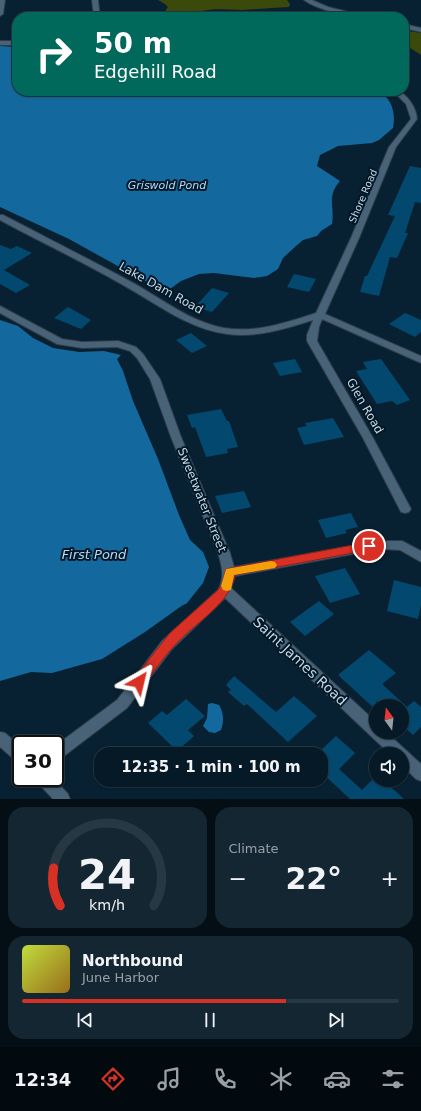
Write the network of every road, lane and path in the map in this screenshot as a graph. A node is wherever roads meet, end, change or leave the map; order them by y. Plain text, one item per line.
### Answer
1 (2, 0) edge
2 (95, 0) edge
3 (308, 0) edge
4 (96, 12) edge
5 (344, 12) edge
6 (0, 14) edge
7 (409, 27) edge
8 (421, 30) edge
9 (12, 43) edge
10 (0, 44) edge
11 (402, 96) edge
12 (417, 114) edge
13 (0, 217) edge
14 (0, 309) edge
15 (320, 315) junction
16 (421, 360) edge
17 (405, 509) dead end
18 (421, 557) edge
19 (230, 572) junction
20 (225, 590) junction
21 (0, 738) edge
22 (393, 747) edge
23 (12, 748) edge
24 (64, 748) edge
25 (409, 763) edge
26 (421, 774) edge
27 (52, 787) edge
28 (63, 799) edge

1 - 6 street
2 - 4 street
3 - 5 street
7 - 8 street
9 - 10 street
11 - 12 street, Shore Road
12 - 15 street, Shore Road
13 - 15 street, Lake Dam Road
14 - 19 street, Sweetwater Street
15 - 16 street
15 - 17 street, Glen Road
18 - 19 street
19 - 20 street
20 - 22 street, Saint James Road
20 - 24 street
21 - 23 street
25 - 26 street
27 - 28 street

